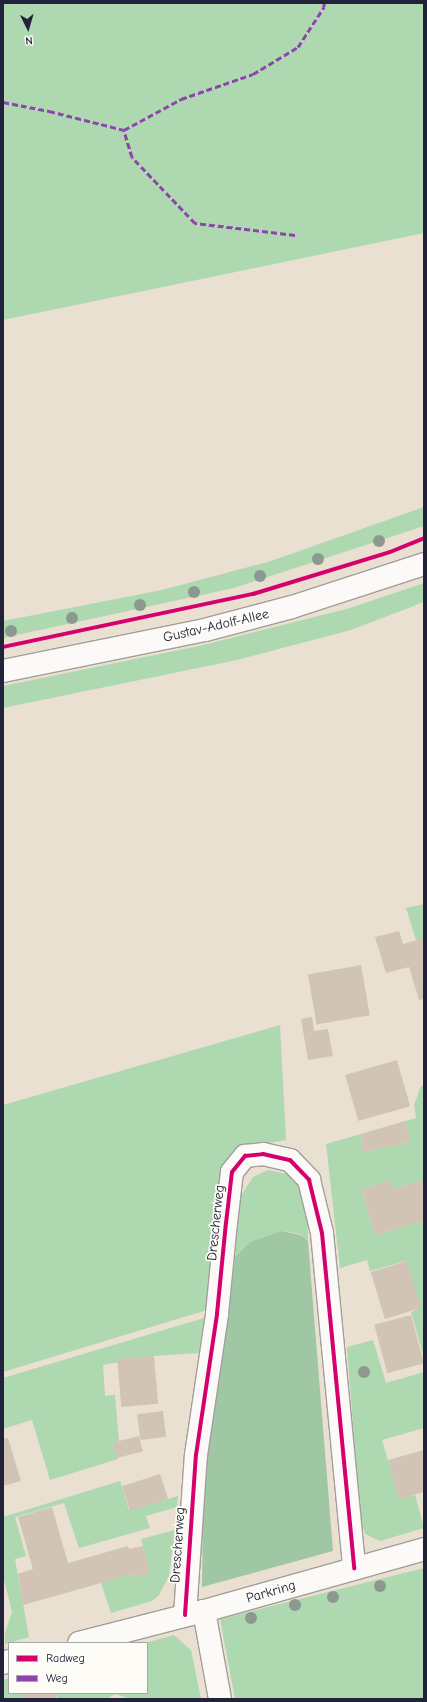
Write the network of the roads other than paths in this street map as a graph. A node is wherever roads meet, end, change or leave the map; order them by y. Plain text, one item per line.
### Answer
1 (424, 564) edge
2 (3, 671) edge
3 (424, 1549) edge
4 (354, 1568) junction
5 (195, 1613) junction
6 (83, 1642) edge
7 (220, 1699) edge

1 - 2 street, Gustav-Adolf-Allee
3 - 4 street, Parkring
4 - 5 street, Parkring
4 - 5 street, Drescherweg
5 - 6 street, Parkring
5 - 7 street

